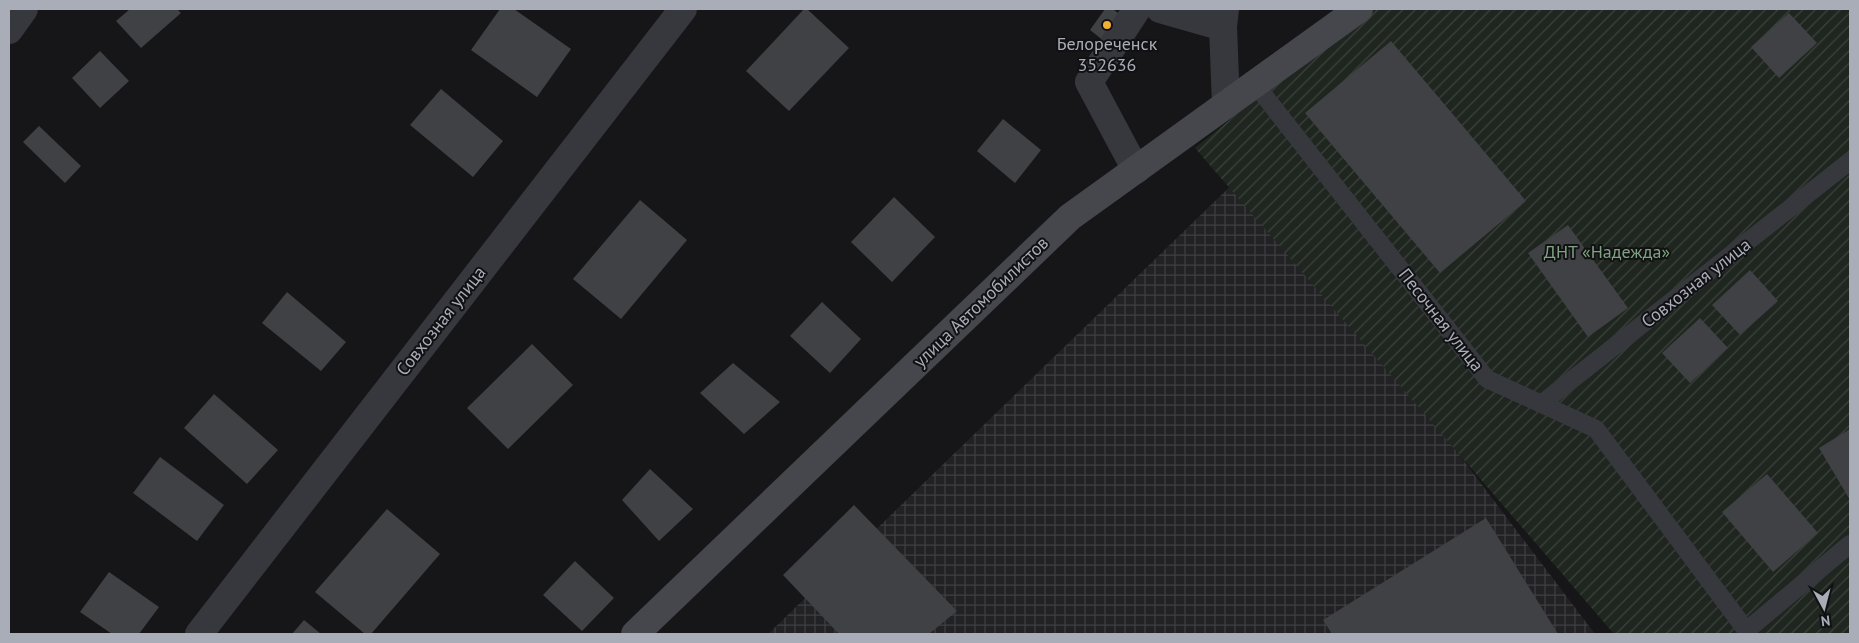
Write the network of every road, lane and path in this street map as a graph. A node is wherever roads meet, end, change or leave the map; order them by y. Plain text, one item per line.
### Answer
1 (24, 9) edge
2 (683, 9) edge
3 (1137, 9) edge
4 (1160, 9) edge
5 (1359, 9) edge
6 (1224, 18) edge
7 (9, 30) edge
8 (1255, 84) junction
9 (1226, 105) junction
10 (1850, 161) edge
11 (1136, 170) junction
12 (1541, 404) junction
13 (1850, 544) edge
14 (1748, 633) edge
15 (200, 634) edge
16 (635, 634) edge

1 - 7 street
2 - 15 street, Совхозная улица
3 - 11 street
4 - 6 street
5 - 8 street, улица Автомобилистов
6 - 9 street
8 - 9 street, улица Автомобилистов
8 - 12 lane, Песочная улица
9 - 11 street, улица Автомобилистов
10 - 12 lane, Совхозная улица
11 - 16 street, улица Автомобилистов
12 - 14 lane, Песочная улица
13 - 14 lane

